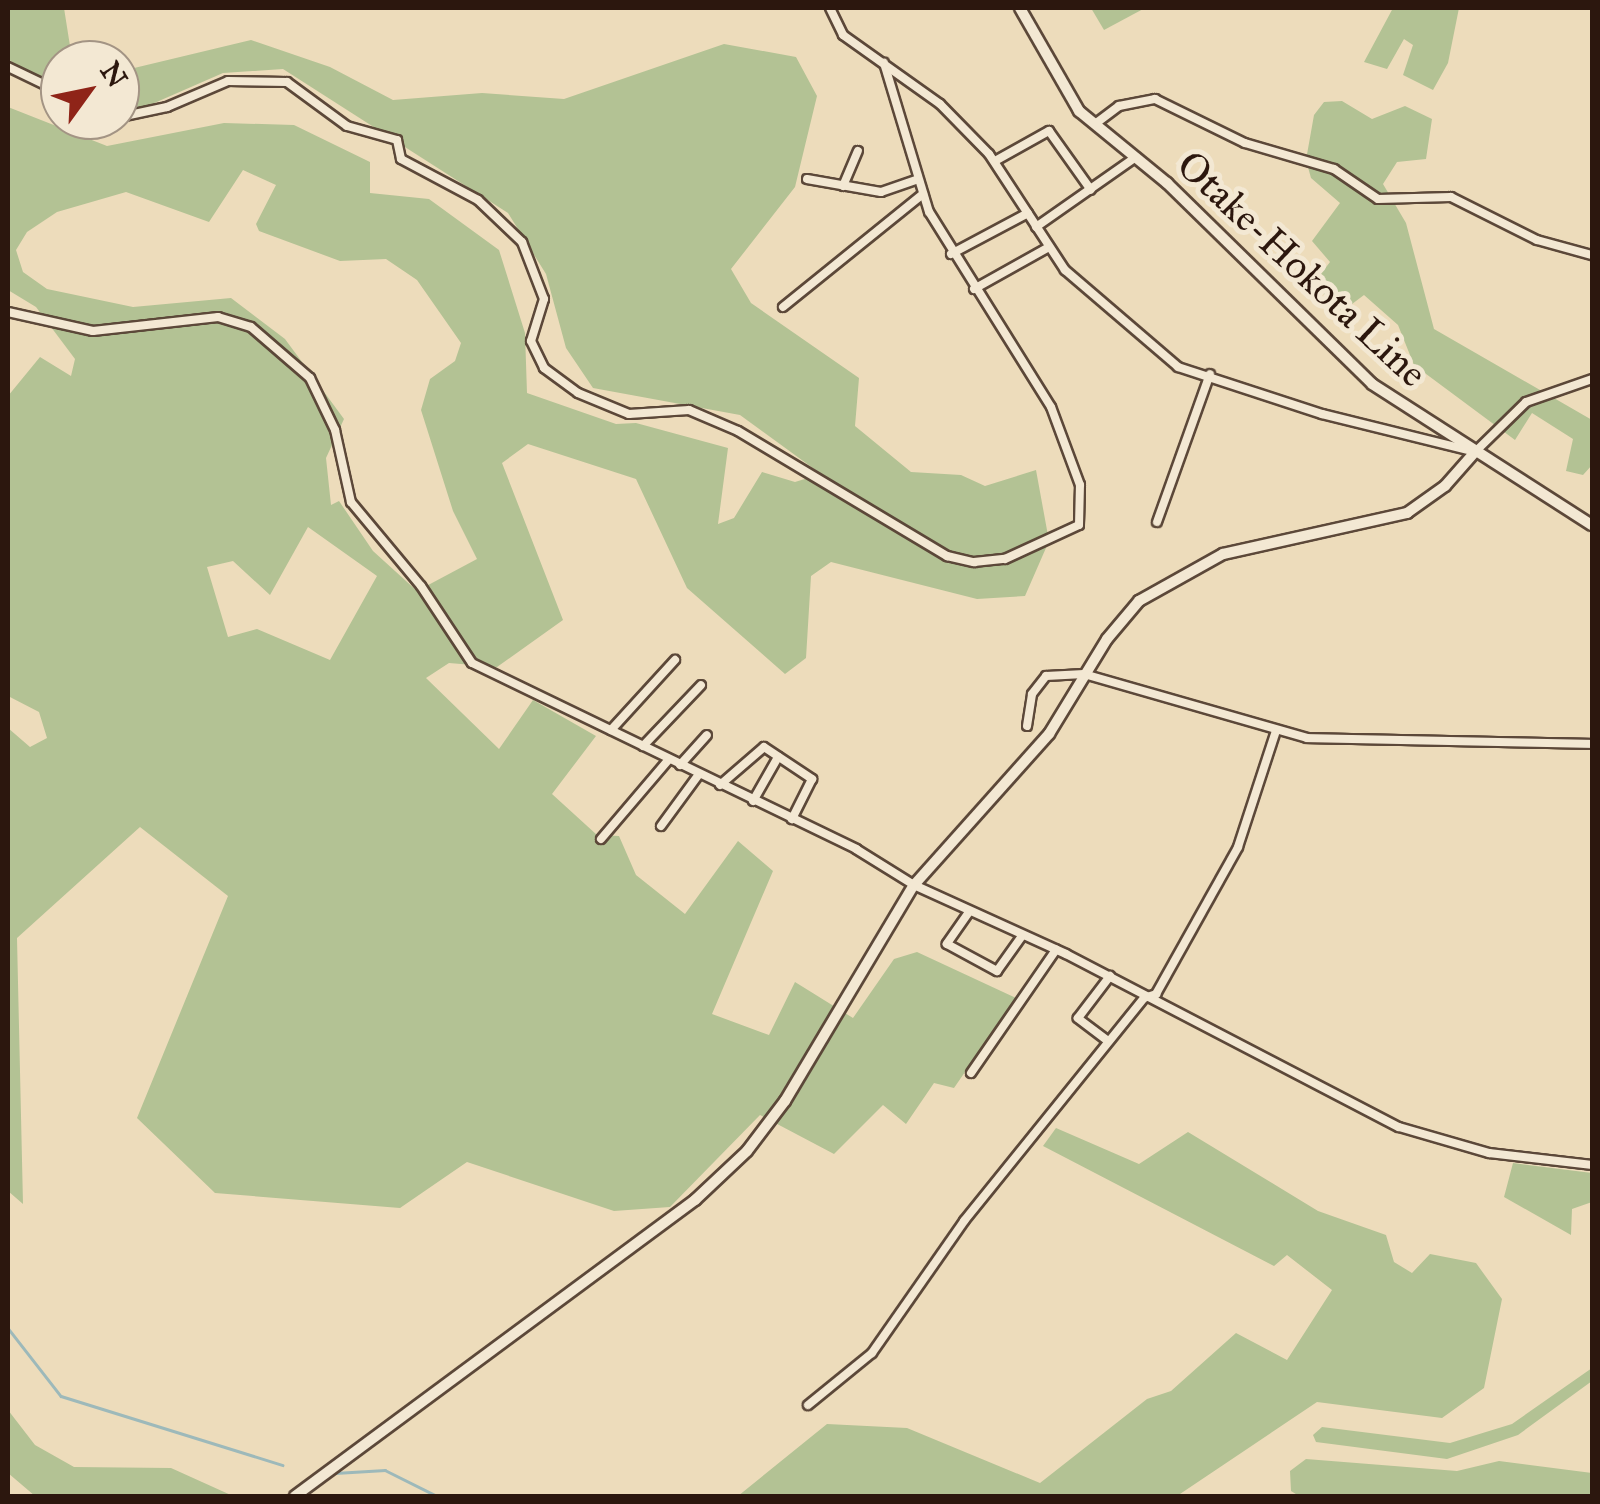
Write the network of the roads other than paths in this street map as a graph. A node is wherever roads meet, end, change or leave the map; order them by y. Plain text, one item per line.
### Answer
1 (830, 8) edge
2 (1020, 8) edge
3 (884, 63) junction
4 (8, 67) edge
5 (40, 82) edge
6 (140, 113) edge
7 (1094, 124) junction
8 (858, 151) dead end
9 (1136, 157) junction
10 (995, 160) junction
11 (807, 179) dead end
12 (918, 180) junction
13 (842, 186) junction
14 (1090, 190) junction
15 (922, 194) junction
16 (1028, 213) junction
17 (1036, 227) junction
18 (1049, 247) junction
19 (950, 254) junction
20 (1592, 255) edge
21 (974, 288) junction
22 (783, 308) dead end
23 (8, 312) edge
24 (1210, 374) junction
25 (1592, 378) edge
26 (1475, 452) junction
27 (1157, 522) dead end
28 (1592, 525) edge
29 (675, 660) dead end
30 (1084, 674) junction
31 (702, 685) dead end
32 (1027, 726) dead end
33 (610, 730) junction
34 (1276, 731) junction
35 (707, 735) dead end
36 (1592, 744) edge
37 (643, 746) junction
38 (778, 757) junction
39 (669, 759) junction
40 (680, 765) junction
41 (699, 774) junction
42 (720, 785) junction
43 (753, 801) junction
44 (792, 818) junction
45 (662, 826) dead end
46 (601, 839) dead end
47 (914, 885) junction
48 (969, 912) junction
49 (1022, 936) junction
50 (1056, 950) junction
51 (1110, 976) junction
52 (1151, 997) junction
53 (1108, 1041) junction
54 (970, 1072) dead end
55 (1592, 1165) edge
56 (808, 1405) dead end
57 (294, 1496) edge

1 - 3 street
2 - 7 street, Otake-Hokota Line
3 - 10 street
3 - 12 street
4 - 5 street
6 - 21 street
7 - 9 street, Otake-Hokota Line
7 - 20 street
8 - 13 street
9 - 14 street
9 - 26 street, Otake-Hokota Line
10 - 14 street
10 - 16 street
11 - 13 street
12 - 13 street
12 - 15 street
14 - 17 street
15 - 19 street
15 - 22 street
16 - 17 street
16 - 19 street
17 - 18 street
18 - 21 street
18 - 24 street
19 - 21 street
23 - 33 street
24 - 26 street
24 - 27 street
25 - 26 street
26 - 28 street, Otake-Hokota Line
26 - 30 street
29 - 33 street
30 - 32 street
30 - 34 street
30 - 47 street
31 - 37 street
33 - 37 street
34 - 36 street
34 - 52 street
35 - 40 street
37 - 39 street
38 - 42 street
38 - 43 street
38 - 44 street
39 - 40 street
39 - 46 street
40 - 41 street
41 - 42 street
41 - 45 street
42 - 43 street
43 - 44 street
44 - 47 street
47 - 48 street
47 - 57 street
48 - 49 street
48 - 49 street
49 - 50 street
50 - 51 street
50 - 54 street
51 - 52 street
51 - 53 street
52 - 53 street
52 - 55 street
53 - 56 street

